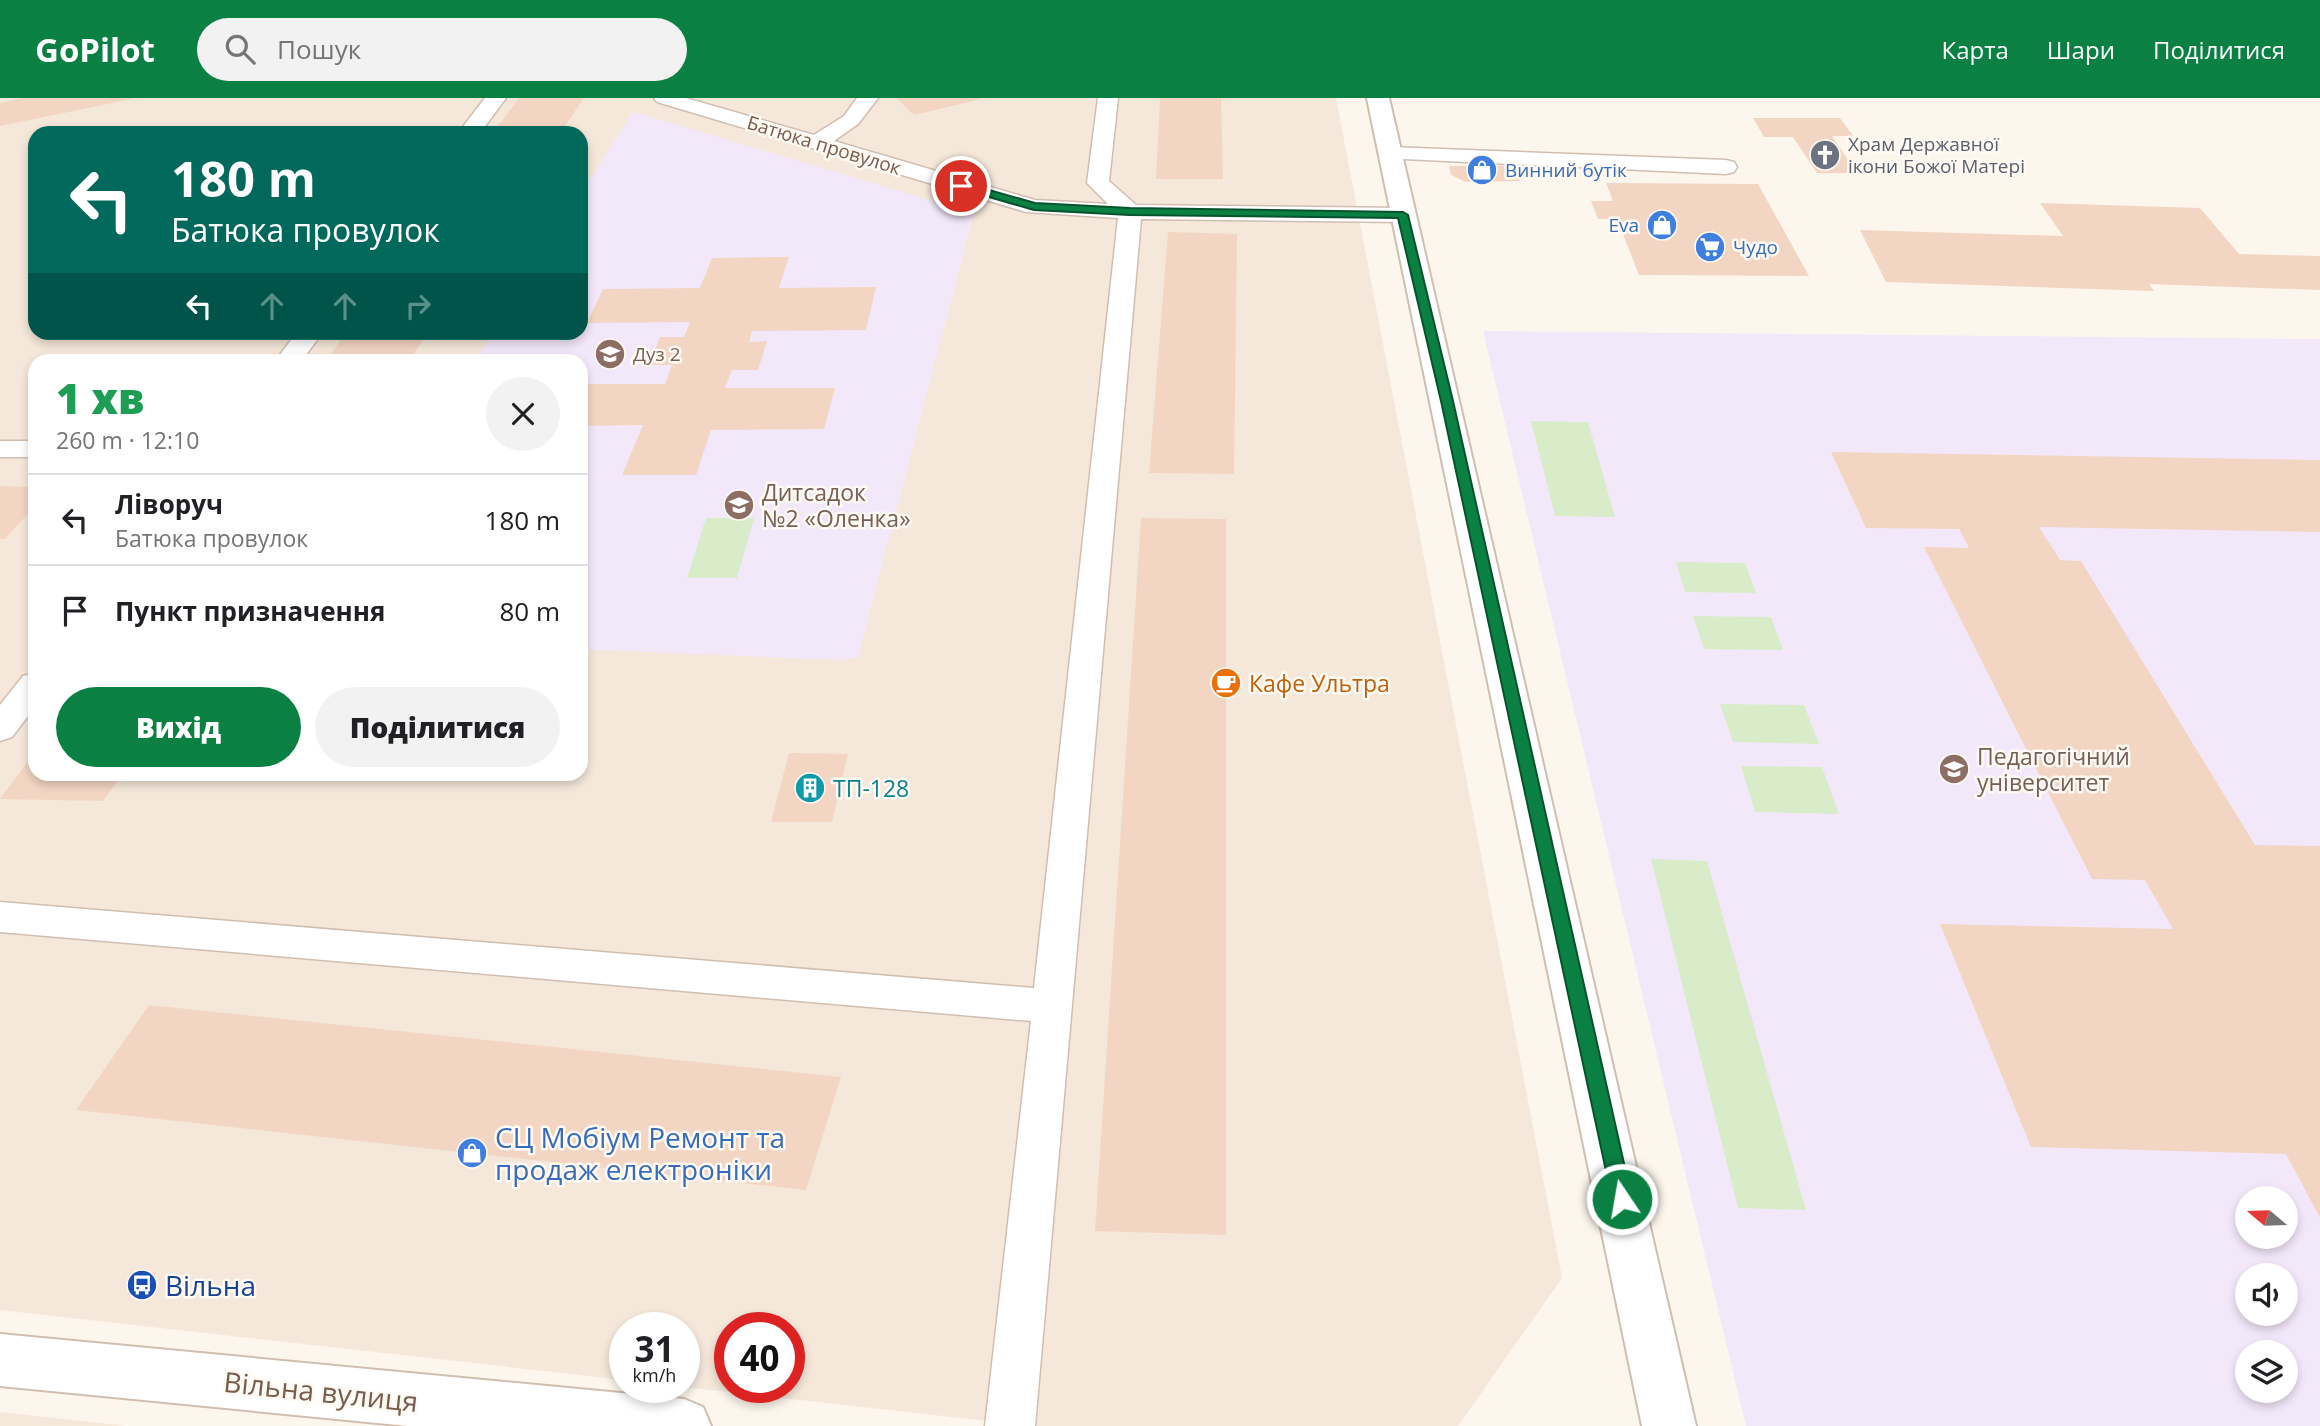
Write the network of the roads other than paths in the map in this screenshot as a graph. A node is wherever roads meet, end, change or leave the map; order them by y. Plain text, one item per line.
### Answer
1 (496, 98) edge
2 (664, 98) edge
3 (868, 98) edge
4 (1108, 98) edge
5 (1378, 98) edge
6 (688, 101) edge
7 (474, 126) edge
8 (817, 143) junction
9 (1390, 153) junction
10 (1726, 167) dead end
11 (1130, 212) junction
12 (1403, 215) junction
13 (305, 340) edge
14 (294, 354) edge
15 (0, 449) edge
16 (28, 449) edge
17 (28, 693) edge
18 (0, 729) edge
19 (0, 917) edge
20 (1052, 1006) junction
21 (0, 1360) edge
22 (506, 1418) edge
23 (684, 1426) edge
24 (1010, 1426) edge
25 (1669, 1426) edge

1 - 7 lane
2 - 6 lane, Батюка провулок
3 - 8 lane
4 - 11 lane
5 - 9 street
6 - 8 lane, Батюка провулок
8 - 11 lane, Батюка провулок
9 - 10 lane
9 - 12 street
11 - 12 lane, Батюка провулок
11 - 20 lane
12 - 25 street
13 - 14 lane
15 - 16 lane
17 - 18 lane
19 - 20 lane
20 - 24 lane
21 - 22 street, Вільна вулиця
22 - 23 street, Вільна вулиця

